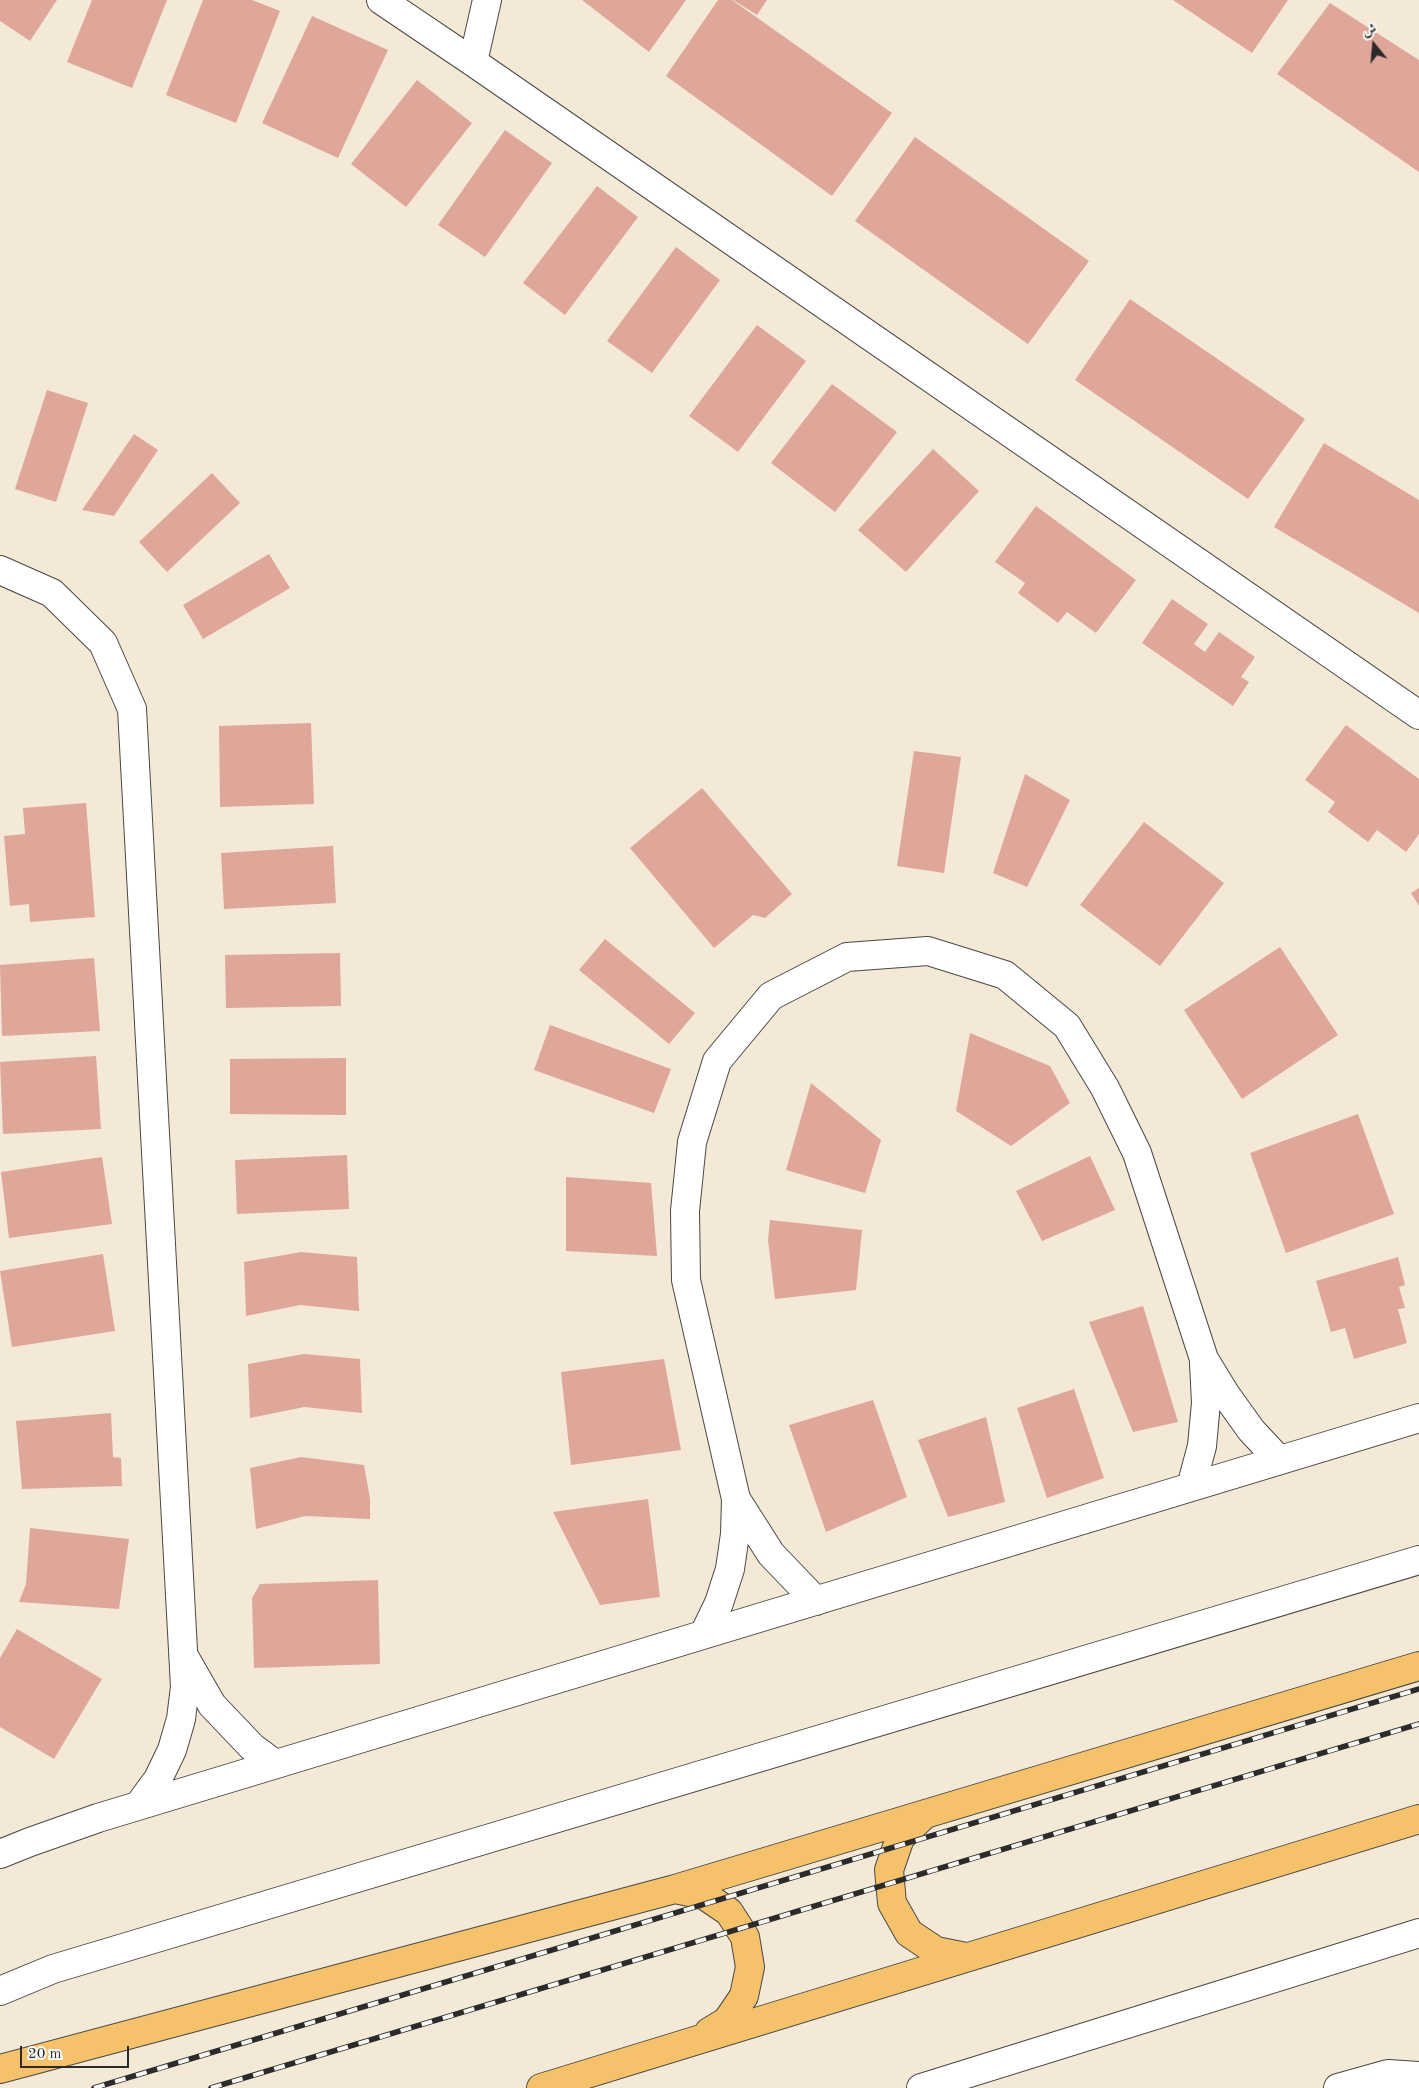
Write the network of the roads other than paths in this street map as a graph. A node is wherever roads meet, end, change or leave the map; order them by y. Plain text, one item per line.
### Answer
1 (487, 0) edge
2 (398, 4) edge
3 (473, 62) junction
4 (0, 570) edge
5 (1419, 715) edge
6 (1204, 1359) junction
7 (1419, 1418) edge
8 (1279, 1460) junction
9 (1191, 1487) junction
10 (736, 1499) junction
11 (1419, 1560) edge
12 (816, 1601) junction
13 (704, 1634) junction
14 (184, 1655) junction
15 (1419, 1666) edge
16 (275, 1764) junction
17 (139, 1805) junction
18 (924, 1815) junction
19 (1419, 1819) edge
20 (0, 1854) edge
21 (675, 1889) junction
22 (1419, 1933) edge
23 (969, 1958) junction
24 (0, 1991) edge
25 (702, 2037) junction
26 (0, 2069) edge
27 (1419, 2076) edge
28 (541, 2088) edge
29 (921, 2088) edge
30 (1338, 2088) edge

1 - 3 street
2 - 3 street
3 - 5 street
4 - 14 street
6 - 8 street
6 - 9 street
6 - 10 street
7 - 8 street
8 - 9 street
9 - 12 street
10 - 12 street
10 - 13 street
11 - 24 street
12 - 13 street
13 - 16 street
14 - 16 street
14 - 17 street
15 - 18 main road
16 - 17 street
17 - 20 street
18 - 21 main road
18 - 23 main road
19 - 23 main road
21 - 25 main road
21 - 26 main road
22 - 29 street
23 - 25 main road
25 - 28 main road
27 - 30 street

